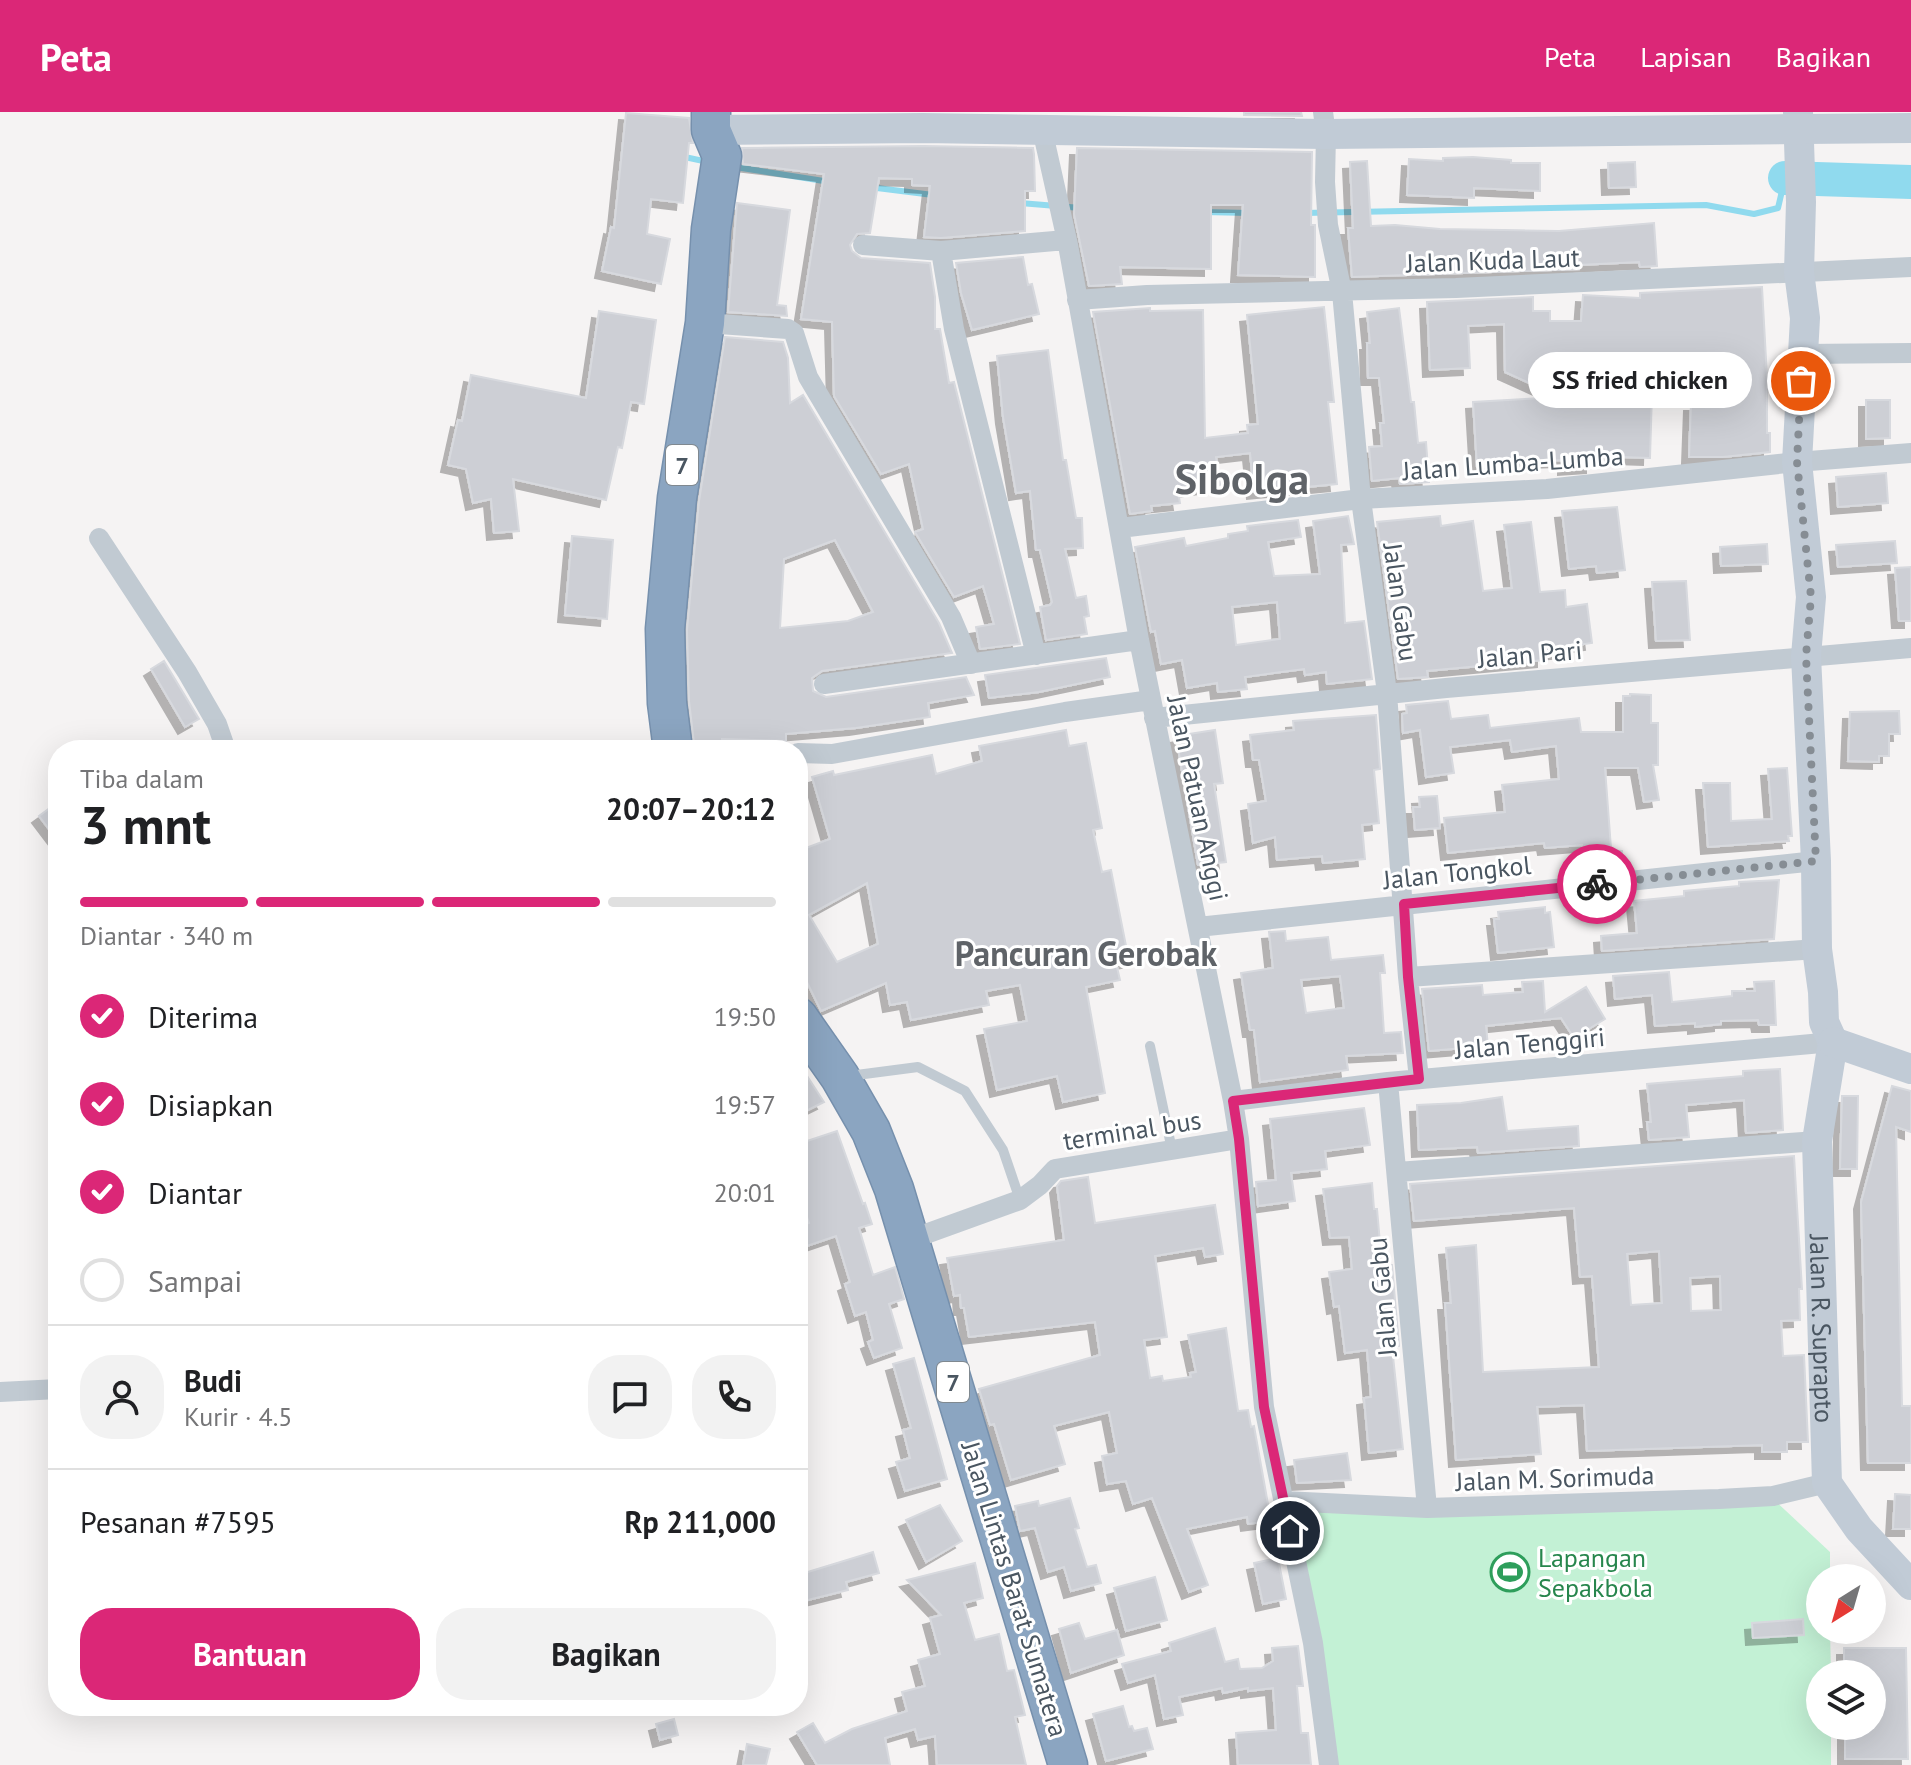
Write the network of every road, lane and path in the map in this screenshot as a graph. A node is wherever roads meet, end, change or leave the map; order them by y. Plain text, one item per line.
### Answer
1 (922, 120) edge
2 (1325, 123) edge
3 (1911, 128) edge
4 (1042, 129) junction
5 (1799, 129) edge
6 (716, 145) edge
7 (1066, 240) junction
8 (863, 245) dead end
9 (941, 251) junction
10 (1911, 267) edge
11 (1799, 272) junction
12 (1342, 292) junction
13 (1077, 300) junction
14 (705, 323) junction
15 (1911, 353) edge
16 (1803, 354) junction
17 (1911, 453) edge
18 (1797, 462) junction
19 (1361, 499) junction
20 (1120, 528) junction
21 (99, 538) dead end
22 (1139, 640) junction
23 (1911, 648) edge
24 (1036, 655) junction
25 (1806, 656) junction
26 (971, 664) junction
27 (824, 684) dead end
28 (1387, 693) junction
29 (1152, 709) junction
30 (223, 740) edge
31 (673, 740) edge
32 (808, 753) edge
33 (1816, 861) junction
34 (1404, 904) junction
35 (1198, 927) junction
36 (1817, 949) junction
37 (1408, 977) junction
38 (808, 1031) edge
39 (1833, 1042) junction
40 (1150, 1046) dead end
41 (1911, 1069) edge
42 (840, 1077) junction
43 (1419, 1079) junction
44 (1388, 1082) junction
45 (1233, 1101) junction
46 (1239, 1139) junction
47 (1817, 1141) junction
48 (1172, 1150) junction
49 (1397, 1172) junction
50 (1020, 1200) junction
51 (909, 1240) junction
52 (48, 1390) edge
53 (0, 1392) edge
54 (1827, 1483) junction
55 (1284, 1501) junction
56 (1427, 1508) junction
57 (1911, 1585) edge
58 (1068, 1765) edge
59 (1329, 1765) edge

1 - 4 street
1 - 6 street
2 - 4 street
2 - 5 street
2 - 12 street, Jalan Gabu
3 - 5 street
4 - 7 street, Jalan Patuan Anggi
5 - 11 street
6 - 14 highway, 7
7 - 9 street
7 - 13 street, Jalan Patuan Anggi
8 - 9 street
9 - 24 street
10 - 11 street, Jalan Kuda Laut
11 - 12 street, Jalan Kuda Laut
11 - 16 street
12 - 13 street, Jalan Kuda Laut
12 - 19 street, Jalan Gabu
13 - 20 street, Jalan Patuan Anggi
14 - 26 street
14 - 31 highway, 7
15 - 16 street
16 - 18 street
17 - 18 street, Jalan Lumba-Lumba
18 - 19 street, Jalan Lumba-Lumba
18 - 25 street
19 - 20 street, Jalan Lumba-Lumba
19 - 28 street, Jalan Gabu
20 - 22 street, Jalan Patuan Anggi
21 - 30 street
22 - 24 street
22 - 29 street, Jalan Patuan Anggi
23 - 25 street, Jalan Pari
24 - 26 street
25 - 28 street, Jalan Pari
25 - 33 street
26 - 27 street
28 - 29 street, Jalan Pari
28 - 34 street, Jalan Gabu
29 - 32 street, Jalan Pari
29 - 35 street, Jalan Patuan Anggi
33 - 34 street, Jalan Tongkol
33 - 36 street
34 - 35 street, Jalan Tongkol
34 - 37 street, Jalan Gabu
35 - 45 street, Jalan Patuan Anggi
36 - 37 street
36 - 39 street
37 - 43 street, Jalan Gabu
38 - 42 highway, Jalan Lintas Barat Sumatera / 7
39 - 41 street
39 - 43 street, Jalan Tenggiri
39 - 47 street, Jalan R. Suprapto
40 - 48 lane
42 - 50 lane
42 - 51 highway, Jalan Lintas Barat Sumatera / 7
43 - 44 street, Jalan Tenggiri
44 - 45 street, Jalan Tenggiri
44 - 49 street, Jalan Gabu
45 - 46 street, Jalan Patuan Anggi
46 - 48 street, terminal bus
46 - 55 street, Jalan Patuan Anggi
47 - 49 street
47 - 54 street, Jalan R. Suprapto
48 - 50 street, terminal bus
49 - 56 street, Jalan Gabu
50 - 51 street, terminal bus
51 - 58 highway, Jalan Lintas Barat Sumatera / 7
52 - 53 street
54 - 56 street, Jalan M. Sorimuda
54 - 57 street
55 - 56 street, Jalan M. Sorimuda
55 - 59 street, Jalan Patuan Anggi

